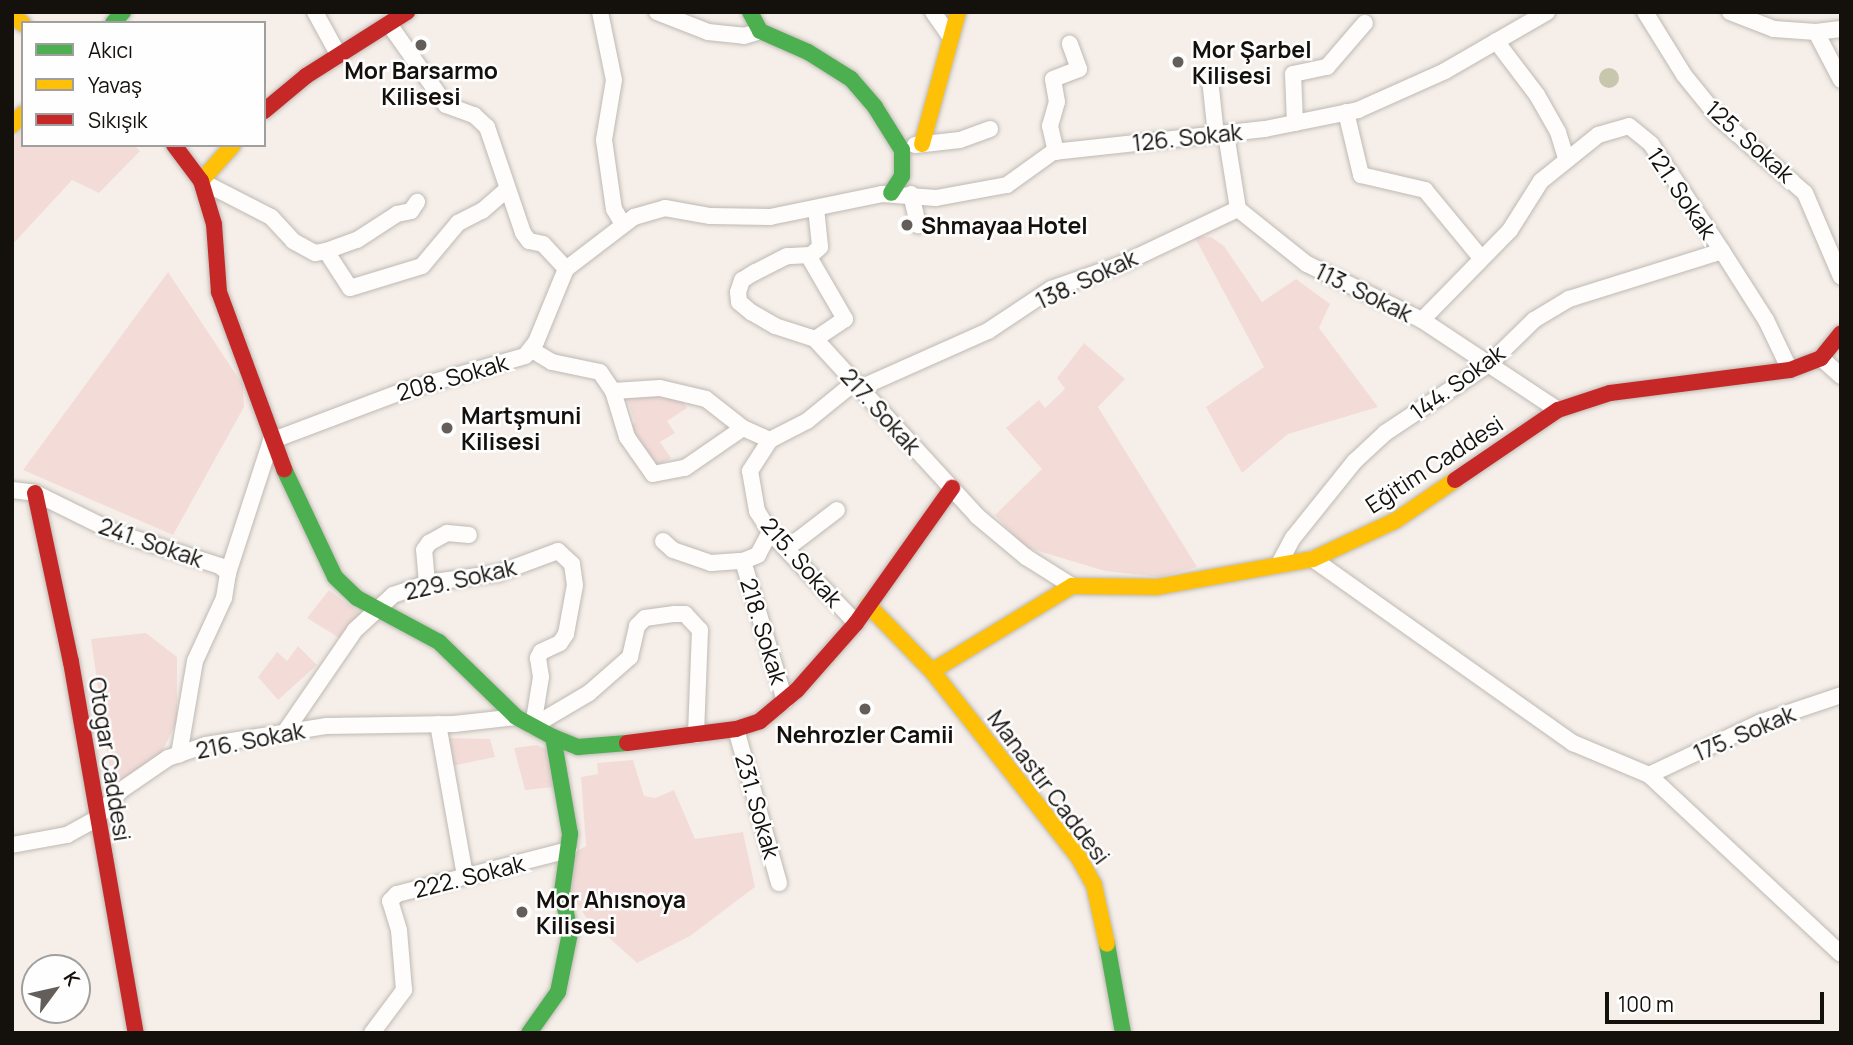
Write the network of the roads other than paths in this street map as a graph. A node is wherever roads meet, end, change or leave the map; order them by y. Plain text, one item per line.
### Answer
1 (315, 12) edge
2 (407, 12) edge
3 (600, 12) edge
4 (657, 12) edge
5 (933, 12) edge
6 (958, 12) edge
7 (1644, 12) edge
8 (1730, 12) edge
9 (1540, 14) edge
10 (755, 18) edge
11 (1365, 23) dead end
12 (388, 24) junction
13 (1841, 29) edge
14 (1816, 32) junction
15 (949, 35) junction
16 (1496, 41) junction
17 (1070, 44) dead end
18 (338, 54) junction
19 (1210, 79) dead end
20 (1841, 80) edge
21 (266, 109) edge
22 (1346, 112) junction
23 (1295, 123) junction
24 (990, 129) dead end
25 (1221, 134) junction
26 (922, 144) junction
27 (176, 147) edge
28 (231, 147) edge
29 (902, 147) junction
30 (1056, 152) junction
31 (1566, 159) junction
32 (201, 181) junction
33 (507, 189) junction
34 (891, 194) junction
35 (911, 194) junction
36 (417, 202) dead end
37 (816, 208) junction
38 (1238, 209) junction
39 (622, 223) junction
40 (918, 225) dead end
41 (326, 251) junction
42 (1722, 251) junction
43 (809, 255) junction
44 (1481, 258) junction
45 (566, 269) junction
46 (1841, 277) edge
47 (1422, 320) junction
48 (1841, 333) edge
49 (815, 339) junction
50 (532, 351) junction
51 (1821, 358) junction
52 (1489, 364) junction
53 (1790, 370) junction
54 (1841, 376) edge
55 (858, 385) junction
56 (613, 391) junction
57 (1558, 410) junction
58 (743, 428) junction
59 (770, 440) junction
60 (271, 441) junction
61 (952, 488) junction
62 (12, 490) edge
63 (35, 493) junction
64 (836, 510) dead end
65 (770, 532) junction
66 (469, 535) dead end
67 (663, 541) dead end
68 (786, 548) junction
69 (1313, 559) junction
70 (743, 561) junction
71 (1279, 564) junction
72 (228, 573) junction
73 (427, 583) junction
74 (1072, 586) junction
75 (868, 605) junction
76 (377, 607) junction
77 (856, 623) junction
78 (932, 671) junction
79 (1841, 695) edge
80 (785, 701) junction
81 (516, 717) junction
82 (438, 724) junction
83 (533, 726) junction
84 (736, 729) junction
85 (285, 732) junction
86 (696, 735) junction
87 (554, 737) junction
88 (178, 755) junction
89 (1649, 775) junction
90 (96, 819) junction
91 (12, 845) edge
92 (568, 850) junction
93 (465, 875) junction
94 (779, 883) dead end
95 (1841, 954) edge
96 (136, 1033) edge
97 (372, 1033) edge
98 (529, 1033) edge
99 (1123, 1033) edge

1 - 18 street
2 - 12 street
3 - 39 street
4 - 10 street
5 - 15 street
6 - 15 street
7 - 46 street, 125. Sokak
8 - 14 street
9 - 16 street, 126. Sokak
10 - 29 street
11 - 23 street
12 - 18 street
12 - 33 street
13 - 14 street
14 - 20 street
15 - 26 street
16 - 22 street, 126. Sokak
16 - 31 street
17 - 30 street
18 - 21 street
19 - 25 street
22 - 23 street, 126. Sokak
22 - 44 street
23 - 25 street, 126. Sokak
24 - 26 street
25 - 30 street, 126. Sokak
25 - 38 street
26 - 29 street
27 - 32 street
28 - 32 street
29 - 34 street
30 - 35 street, 126. Sokak
31 - 42 street, 121. Sokak
31 - 44 street, 121. Sokak
32 - 41 street
32 - 60 street
33 - 41 street
33 - 45 street
34 - 35 street, 126. Sokak
34 - 37 street, 126. Sokak
35 - 40 street
36 - 41 street
37 - 39 street, 208. Sokak
37 - 43 street
38 - 47 street, 113. Sokak
38 - 55 street, 138. Sokak
39 - 45 street, 208. Sokak
42 - 52 street, 144. Sokak
42 - 53 street, 121. Sokak
43 - 49 street
43 - 49 street
44 - 47 street, 121. Sokak
45 - 50 street, 208. Sokak
47 - 52 street, 113. Sokak
48 - 51 street
49 - 55 street, 217. Sokak
50 - 56 street
50 - 60 street, 208. Sokak
51 - 53 street, Eğitim Caddesi
51 - 54 street
52 - 57 street, 113. Sokak
52 - 71 street, 144. Sokak
53 - 57 street, Eğitim Caddesi
55 - 59 street, 215. Sokak
55 - 61 street, 217. Sokak
56 - 58 street
56 - 58 street
57 - 69 street, Eğitim Caddesi
58 - 59 street
59 - 65 street, 215. Sokak
60 - 72 street
60 - 76 street
61 - 74 street, 217. Sokak
61 - 75 street
62 - 63 street, 241. Sokak
63 - 72 street, 241. Sokak
63 - 90 street, Otogar Caddesi
64 - 68 street
65 - 68 street, 215. Sokak
65 - 70 street, 218. Sokak
66 - 73 street
67 - 70 street
68 - 77 street, 215. Sokak
69 - 71 street, Eğitim Caddesi
69 - 89 street
70 - 80 street, 218. Sokak
71 - 74 street, Eğitim Caddesi
72 - 88 street, 241. Sokak
73 - 76 street, 229. Sokak
73 - 83 street, 229. Sokak
74 - 78 street
75 - 77 street
75 - 78 street, Manastır Caddesi
76 - 81 street
76 - 85 street, 229. Sokak
77 - 80 street
78 - 99 street, Manastır Caddesi
79 - 89 street, 175. Sokak
80 - 84 street
81 - 82 street, 216. Sokak
81 - 83 street
82 - 85 street, 216. Sokak
82 - 93 street
83 - 86 street
83 - 87 street
84 - 86 street
84 - 94 street, 231. Sokak
85 - 88 street, 216. Sokak
86 - 87 street
87 - 92 street
88 - 90 street, 216. Sokak
89 - 95 street
90 - 91 street, 216. Sokak
90 - 96 street, Otogar Caddesi
92 - 93 street, 222. Sokak
92 - 98 street
93 - 97 street, 222. Sokak

